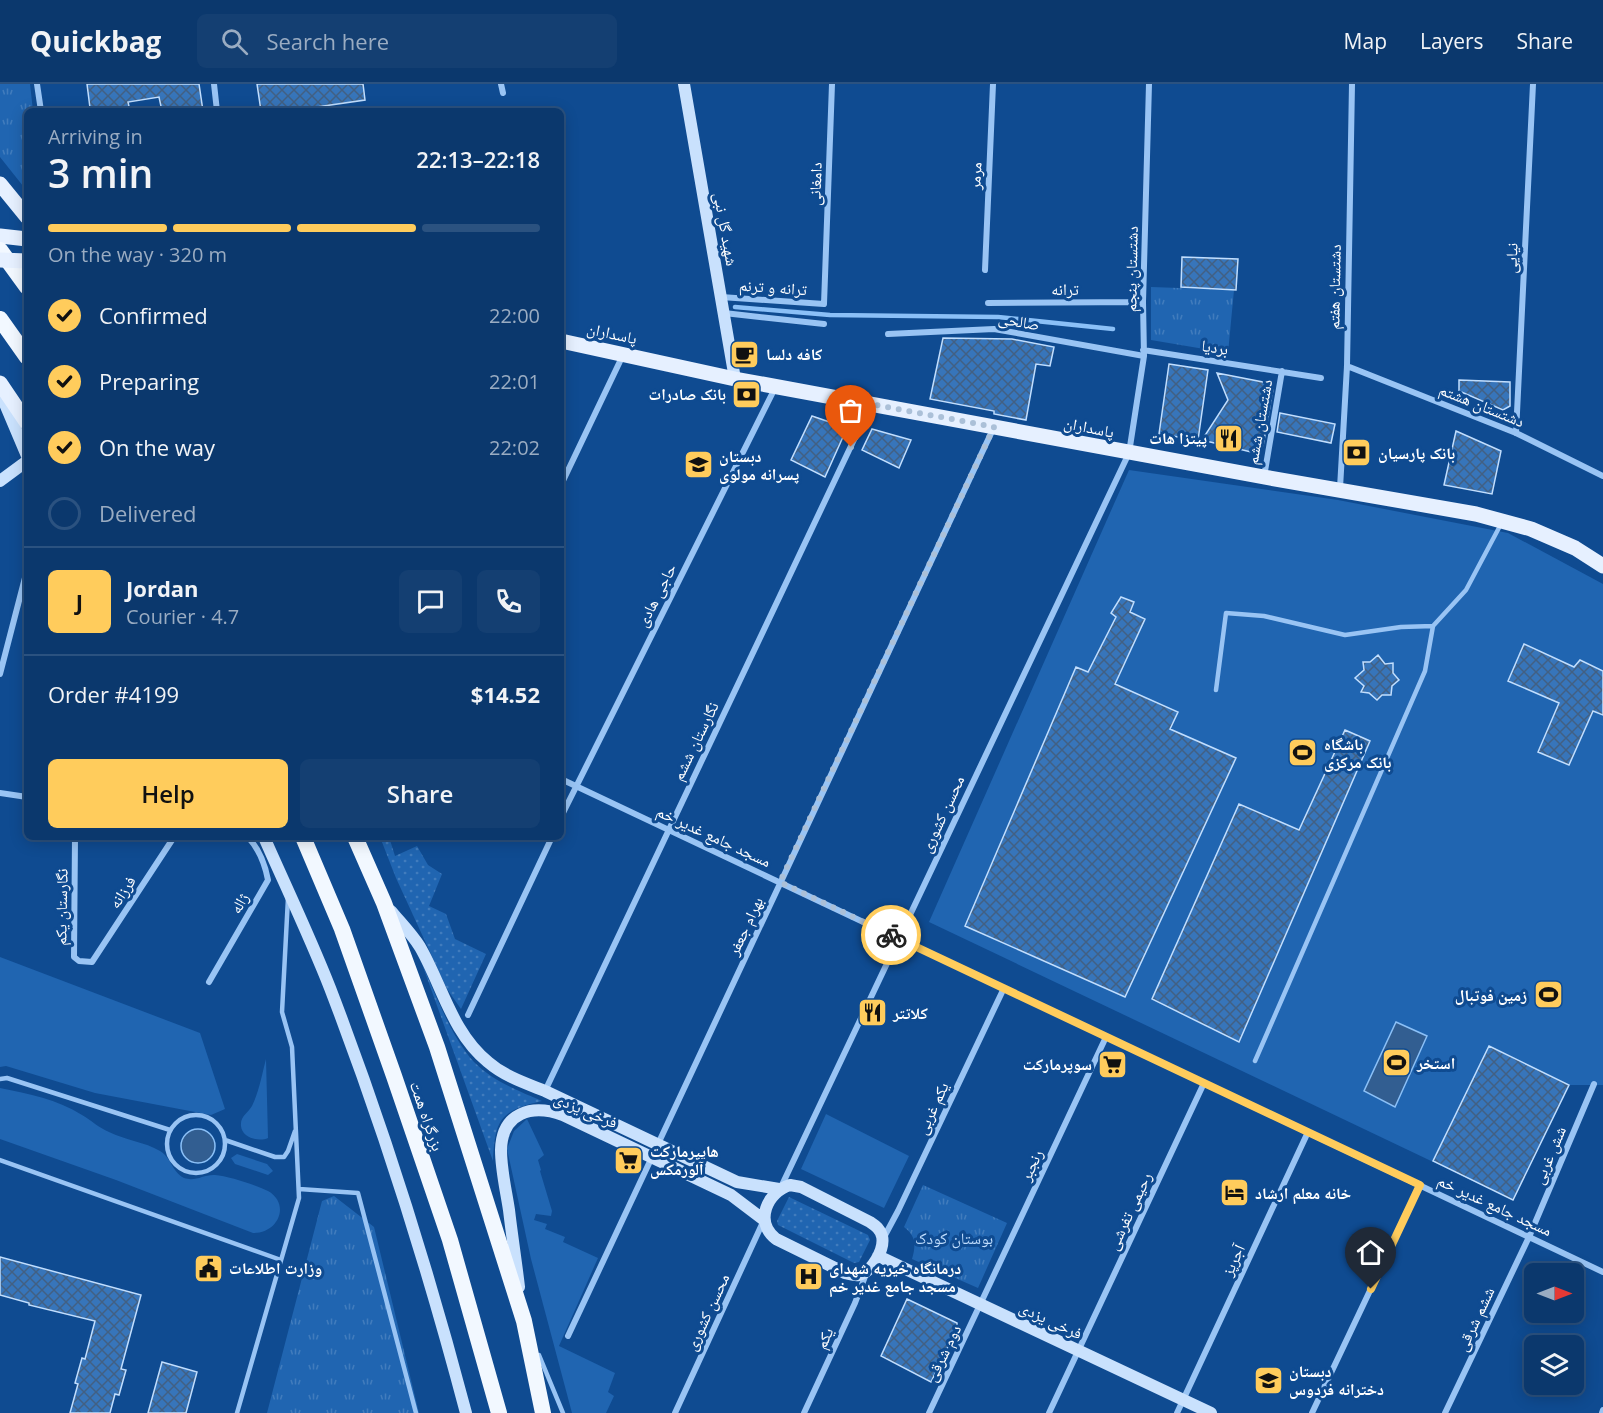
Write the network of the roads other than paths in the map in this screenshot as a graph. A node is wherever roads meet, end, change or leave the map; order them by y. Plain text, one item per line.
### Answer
1 (37, 84) edge
2 (214, 84) edge
3 (501, 84) edge
4 (684, 84) edge
5 (832, 84) edge
6 (993, 84) edge
7 (1149, 84) edge
8 (1352, 84) edge
9 (1533, 84) edge
10 (502, 93) dead end
11 (41, 108) edge
12 (217, 108) edge
13 (0, 184) edge
14 (24, 213) edge
15 (0, 236) edge
16 (24, 239) edge
17 (0, 250) edge
18 (0, 260) edge
19 (24, 261) edge
20 (985, 270) dead end
21 (24, 283) edge
22 (721, 297) junction
23 (988, 303) dead end
24 (1143, 303) junction
25 (824, 304) joint
26 (724, 313) junction
27 (0, 319) edge
28 (824, 324) dead end
29 (888, 334) dead end
30 (564, 341) edge
31 (24, 353) edge
32 (1144, 353) junction
33 (623, 354) junction
34 (1347, 366) junction
35 (1282, 371) junction
36 (1321, 378) dead end
37 (735, 379) junction
38 (0, 382) edge
39 (776, 386) junction
40 (0, 391) edge
41 (871, 404) junction
42 (24, 418) edge
43 (994, 427) junction
44 (1516, 433) junction
45 (24, 449) edge
46 (1129, 453) junction
47 (24, 463) edge
48 (1603, 476) edge
49 (1264, 477) junction
50 (564, 479) edge
51 (0, 481) edge
52 (1340, 490) junction
53 (1502, 521) junction
54 (1603, 566) edge
55 (24, 582) edge
56 (1433, 626) junction
57 (0, 675) edge
58 (1215, 690) dead end
59 (564, 780) edge
60 (576, 786) junction
61 (0, 792) edge
62 (24, 796) edge
63 (564, 811) edge
64 (668, 829) junction
65 (75, 840) edge
66 (172, 840) edge
67 (251, 840) edge
68 (265, 840) edge
69 (304, 840) edge
70 (356, 840) edge
71 (551, 840) edge
72 (780, 882) junction
73 (288, 892) junction
74 (384, 903) junction
75 (898, 938) junction
76 (92, 962) joint
77 (209, 982) dead end
78 (1004, 988) junction
79 (468, 1015) dead end
80 (1106, 1036) junction
81 (1255, 1061) dead end
82 (0, 1079) edge
83 (1204, 1083) junction
84 (1594, 1084) dead end
85 (545, 1091) junction
86 (296, 1127) junction
87 (170, 1130) junction
88 (1308, 1132) junction
89 (225, 1140) junction
90 (658, 1144) junction
91 (652, 1157) junction
92 (0, 1160) edge
93 (1420, 1185) junction
94 (780, 1188) junction
95 (299, 1190) junction
96 (764, 1221) junction
97 (1529, 1237) junction
98 (883, 1239) junction
99 (878, 1256) junction
100 (281, 1260) junction
101 (1603, 1272) edge
102 (866, 1273) junction
103 (981, 1304) junction
104 (524, 1321) junction
105 (568, 1336) dead end
106 (1078, 1350) junction
107 (1183, 1400) junction
108 (237, 1413) edge
109 (416, 1413) edge
110 (466, 1413) edge
111 (499, 1413) edge
112 (543, 1413) edge
113 (563, 1413) edge
114 (675, 1413) edge
115 (804, 1413) edge
116 (929, 1413) edge
117 (1049, 1413) edge
118 (1177, 1413) edge
119 (1211, 1413) edge
120 (1312, 1413) edge
121 (1445, 1413) edge

1 - 11 street
2 - 12 street
3 - 10 street
4 - 22 main road, شهید گل نبی
5 - 25 street, دامغانی
6 - 20 street, مرمر
7 - 24 street, دشتستان پنجم
8 - 34 street, دشتستان هفتم
9 - 44 street, نیایی
13 - 14 main road
15 - 16 main road
17 - 21 highway
18 - 19 main road, bridge
22 - 25 street, ترانه و ترنم
22 - 26 main road, شهید گل نبی
23 - 24 street, ترانه
24 - 32 street, دشتستان پنجم
26 - 28 street
26 - 37 main road, شهید گل نبی
27 - 31 highway
29 - 32 street, صالحی
30 - 33 main road, پاسداران
32 - 35 street, بردیا
32 - 46 street, دشتستان پنجم
33 - 37 main road, پاسداران
33 - 50 street
34 - 44 street, دشتستان هشتم
34 - 52 street, دشتستان هفتم
35 - 36 street, بردیا
35 - 49 street, دشتستان ششم
37 - 39 main road, پاسداران
38 - 42 main road
39 - 41 main road, پاسداران
39 - 60 street, حاجی هادی
40 - 45 main road
41 - 43 main road, پاسداران
41 - 64 street, نگارستان ششم
43 - 46 main road, پاسداران
43 - 72 street, بهرام جعفر
44 - 48 street, دشتستان هشتم
46 - 49 main road, پاسداران
46 - 75 street, محسن کشوری
47 - 51 main road
49 - 52 main road, پاسداران
52 - 53 main road, پاسداران
53 - 54 main road, پاسداران
53 - 56 lane
55 - 57 street
56 - 58 lane
56 - 81 lane
59 - 60 street, مسجد جامع غدیر خم
60 - 63 street, حاجی هادی
60 - 64 street, مسجد جامع غدیر خم
61 - 62 street
64 - 72 street, مسجد جامع غدیر خم
64 - 85 street, نگارستان ششم
65 - 76 street, نگارستان یکم
66 - 76 street, فرزانه
67 - 77 street, ژاله
68 - 73 main road
69 - 111 highway, بزرگراه همت
70 - 74 highway, بزرگراه همت
71 - 79 street
72 - 75 street, مسجد جامع غدیر خم
72 - 90 street, بهرام جعفر
73 - 86 lane
73 - 110 main road
74 - 85 main road, فرخی یزدی
74 - 104 highway, بزرگراه همت
75 - 78 street, مسجد جامع غدیر خم
75 - 94 street, محسن کشوری
78 - 80 street, مسجد جامع غدیر خم
78 - 98 street, یکم غربی
80 - 83 street, مسجد جامع غدیر خم
80 - 103 street, رنجبر
82 - 87 lane
83 - 88 street, مسجد جامع غدیر خم
83 - 106 street, رحیمی تفرشی
84 - 97 street, شش غربی
85 - 90 main road, فرخی یزدی
86 - 89 lane
86 - 95 lane
87 - 89 lane
87 - 89 lane
88 - 93 street, مسجد جامع غدیر خم
88 - 107 street, آجرپز
90 - 94 main road, فرخی یزدی
91 - 96 main road, فرخی یزدی
91 - 104 main road, فرخی یزدی
91 - 105 street
92 - 100 lane
93 - 97 street, مسجد جامع غدیر خم
93 - 120 street
94 - 96 main road
94 - 98 main road, فرخی یزدی
95 - 100 lane
95 - 109 lane
96 - 102 main road, فرخی یزدی
96 - 114 street, محسن کشوری
97 - 101 street, مسجد جامع غدیر خم
97 - 121 street, ششم شرقی
98 - 99 main road
99 - 102 main road
99 - 103 main road, فرخی یزدی
100 - 108 lane
102 - 115 street, یکم
103 - 106 main road, فرخی یزدی
103 - 116 street, دوم شرقی
104 - 112 highway, بزرگراه همت
104 - 113 lane
106 - 107 main road, فرخی یزدی
106 - 117 street, رحیمی تفرشی
107 - 118 street, آجرپز
107 - 119 main road, فرخی یزدی

